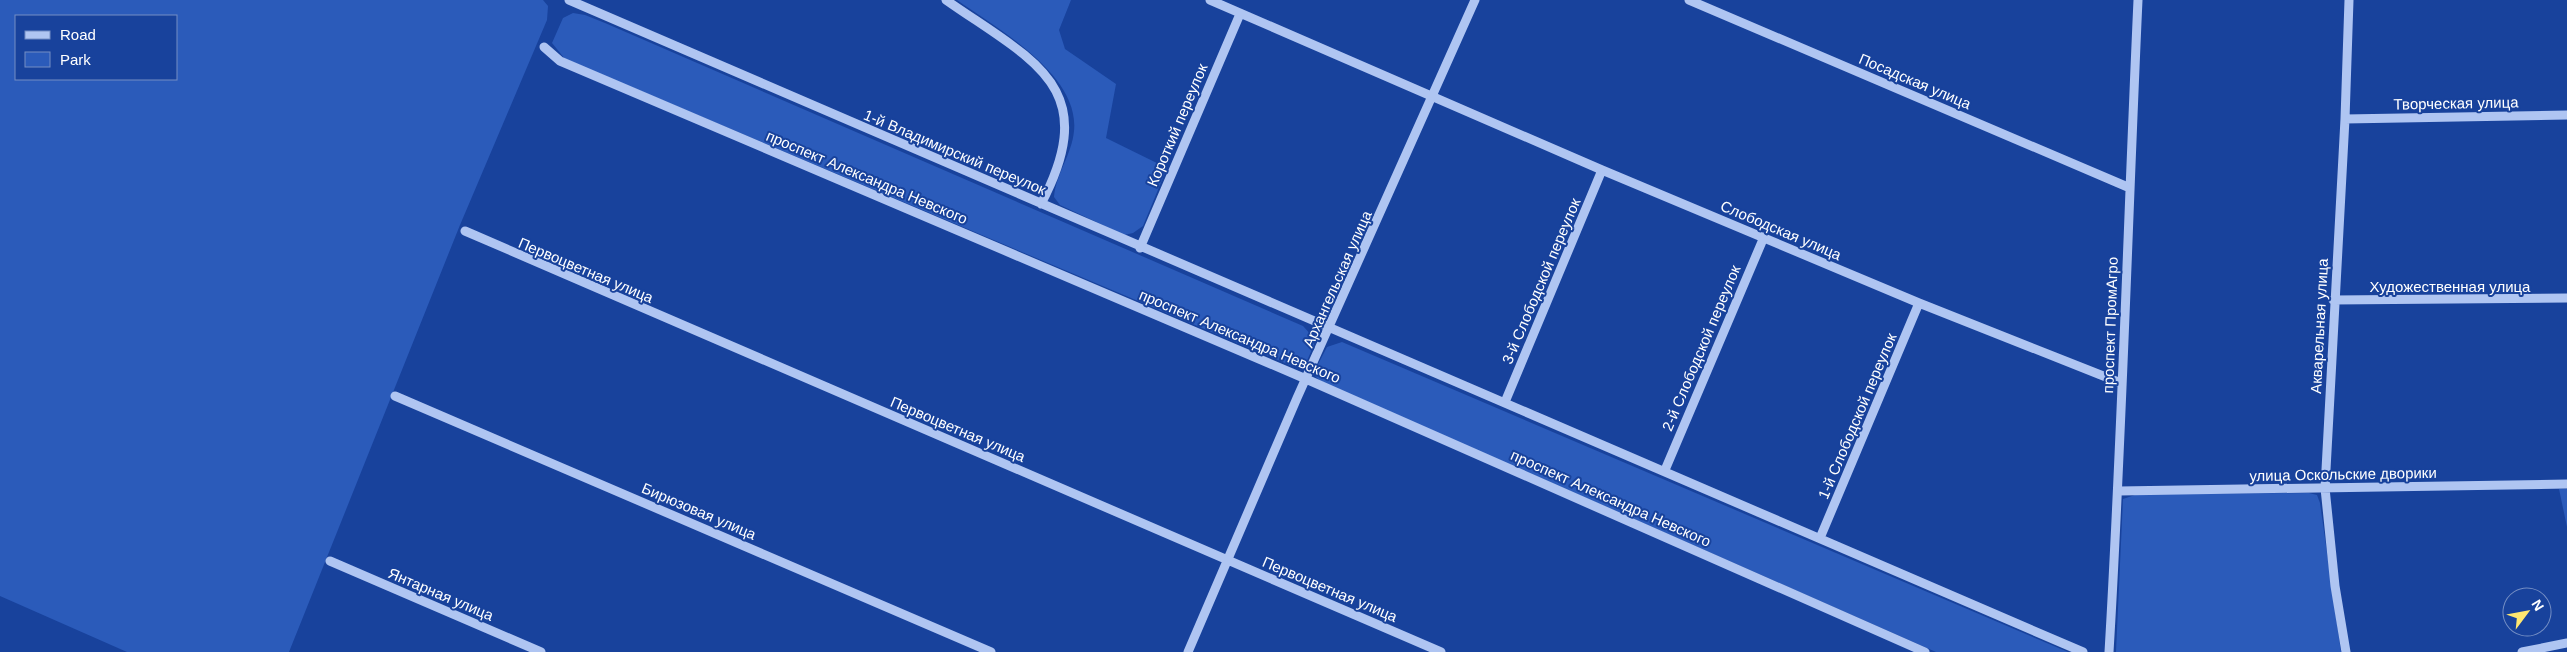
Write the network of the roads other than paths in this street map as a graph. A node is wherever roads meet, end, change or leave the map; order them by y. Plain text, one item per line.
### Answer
1 (569, 0) edge
2 (946, 0) edge
3 (1210, 0) edge
4 (1475, 0) edge
5 (1689, 0) edge
6 (2138, 0) edge
7 (2349, 0) edge
8 (1240, 14) junction
9 (544, 47) dead end
10 (1433, 95) junction
11 (2567, 115) edge
12 (2345, 118) junction
13 (1602, 170) junction
14 (2130, 188) junction
15 (1041, 204) junction
16 (464, 231) dead end
17 (1764, 237) junction
18 (1140, 248) junction
19 (2567, 298) edge
20 (2334, 300) junction
21 (1919, 304) junction
22 (1330, 330) junction
23 (1306, 379) junction
24 (2121, 383) junction
25 (396, 396) dead end
26 (1505, 402) junction
27 (1665, 470) junction
28 (2567, 484) edge
29 (2325, 488) junction
30 (2119, 491) junction
31 (1820, 538) junction
32 (330, 560) dead end
33 (1227, 560) junction
34 (2567, 643) edge
35 (541, 652) edge
36 (991, 652) edge
37 (1188, 652) edge
38 (1441, 652) edge
39 (1925, 652) edge
40 (2084, 652) edge
41 (2109, 652) edge
42 (2346, 652) edge
43 (2522, 652) edge

1 - 15 street, 1-й Владимирский переулок
2 - 15 street
3 - 8 street, Слободская улица
4 - 10 street, Архангельская улица
5 - 14 street, Посадская улица
6 - 14 street, проспект ПромАгро
7 - 12 street, Акварельная улица
8 - 10 street, Слободская улица
8 - 18 street, Короткий переулок
9 - 23 street, проспект Александра Невского
10 - 13 street, Слободская улица
10 - 22 street, Архангельская улица
11 - 12 street, Творческая улица
12 - 20 street, Акварельная улица
13 - 17 street, Слободская улица
13 - 26 street, 3-й Слободской переулок
14 - 24 street, проспект ПромАгро
15 - 18 street, 1-й Владимирский переулок
16 - 33 street, Первоцветная улица
17 - 21 street, Слободская улица
17 - 27 street, 2-й Слободской переулок
18 - 22 street, 1-й Владимирский переулок
19 - 20 street, Художественная улица
20 - 29 street, Акварельная улица
21 - 24 street, Слободская улица
21 - 31 street, 1-й Слободской переулок
22 - 23 street, Архангельская улица
22 - 26 street
23 - 33 street, Архангельская улица
23 - 39 street, проспект Александра Невского
24 - 30 street, проспект ПромАгро
25 - 36 street, Бирюзовая улица
26 - 27 street
27 - 31 street
28 - 29 street, улица Оскольские дворики
29 - 30 street, улица Оскольские дворики
29 - 42 street, Акварельная улица
30 - 41 street, проспект ПромАгро
31 - 40 street
32 - 35 street, Янтарная улица
33 - 37 street, Архангельская улица
33 - 38 street, Первоцветная улица
34 - 43 street

